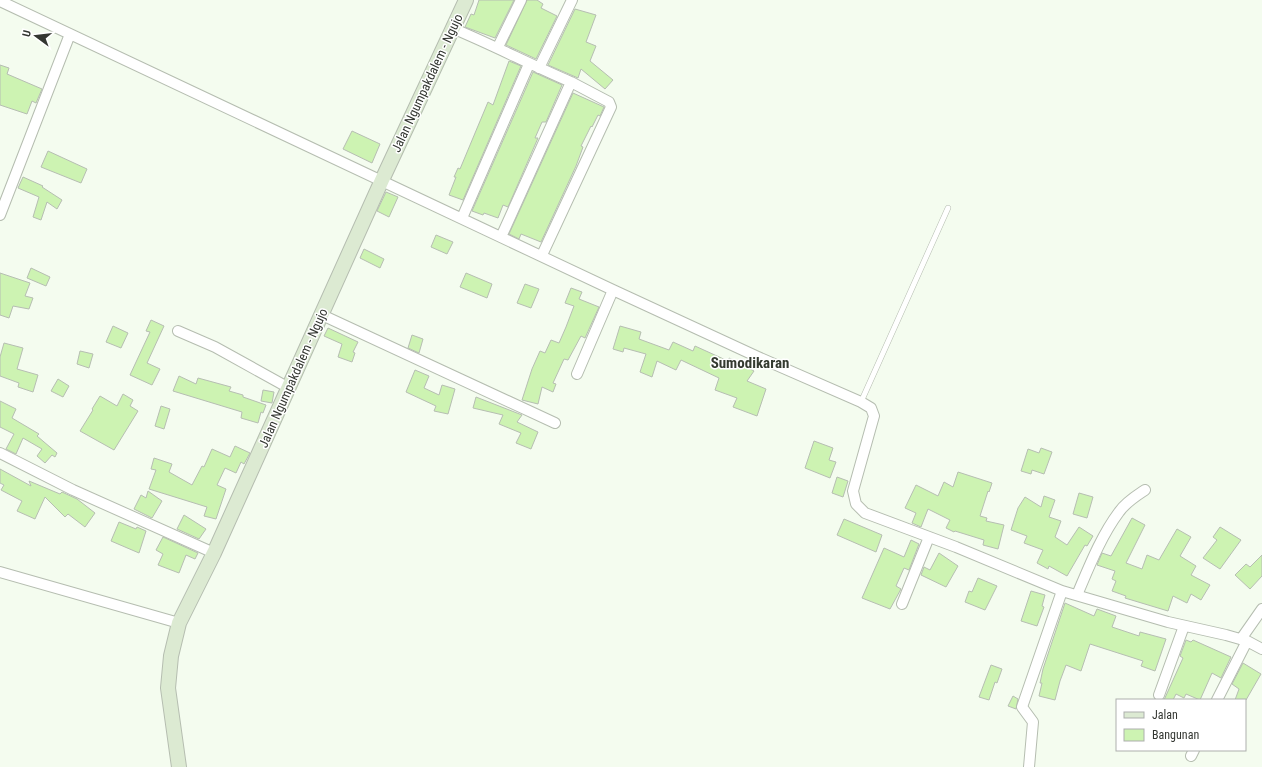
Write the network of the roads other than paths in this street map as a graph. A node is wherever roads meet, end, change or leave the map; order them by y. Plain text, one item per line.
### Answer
1 (466, 0) edge
2 (521, 0) edge
3 (572, 0) edge
4 (0, 1) edge
5 (452, 28) junction
6 (70, 34) junction
7 (498, 47) junction
8 (529, 64) junction
9 (539, 68) junction
10 (571, 82) junction
11 (382, 180) junction
12 (948, 208) dead end
13 (0, 215) edge
14 (462, 218) junction
15 (501, 237) junction
16 (542, 256) junction
17 (613, 290) junction
18 (322, 315) junction
19 (178, 331) dead end
20 (577, 374) dead end
21 (289, 388) junction
22 (861, 402) junction
23 (555, 423) dead end
24 (0, 453) edge
25 (1145, 490) dead end
26 (929, 537) junction
27 (214, 553) junction
28 (0, 572) edge
29 (1062, 591) junction
30 (1077, 595) junction
31 (902, 604) dead end
32 (1262, 609) edge
33 (179, 623) junction
34 (1184, 626) junction
35 (1244, 640) junction
36 (1262, 649) edge
37 (1159, 694) dead end
38 (1217, 699) edge
39 (179, 767) edge
40 (1029, 767) edge

1 - 5 street, Jalan Ngumpakdalem - Ngujo
2 - 7 street
3 - 9 street
4 - 6 street
5 - 7 street
5 - 11 street, Jalan Ngumpakdalem - Ngujo
6 - 11 street
6 - 13 street
7 - 8 street
8 - 9 street
8 - 14 street
9 - 10 street
10 - 15 street
10 - 16 street
11 - 14 street
11 - 18 street, Jalan Ngumpakdalem - Ngujo
12 - 22 lane
14 - 15 street
15 - 16 street
16 - 17 street
17 - 20 street
17 - 22 street
18 - 21 street, Jalan Ngumpakdalem - Ngujo
18 - 23 street
19 - 21 street
21 - 27 street, Jalan Ngumpakdalem - Ngujo
22 - 26 street
24 - 27 street
25 - 30 street
26 - 29 street
26 - 31 street
27 - 33 street, Jalan Ngumpakdalem - Ngujo
28 - 33 street
29 - 30 street
29 - 40 street
30 - 34 street
32 - 35 street
33 - 39 street, Jalan Ngumpakdalem - Ngujo
34 - 35 street
34 - 37 street
35 - 36 street
35 - 38 street

